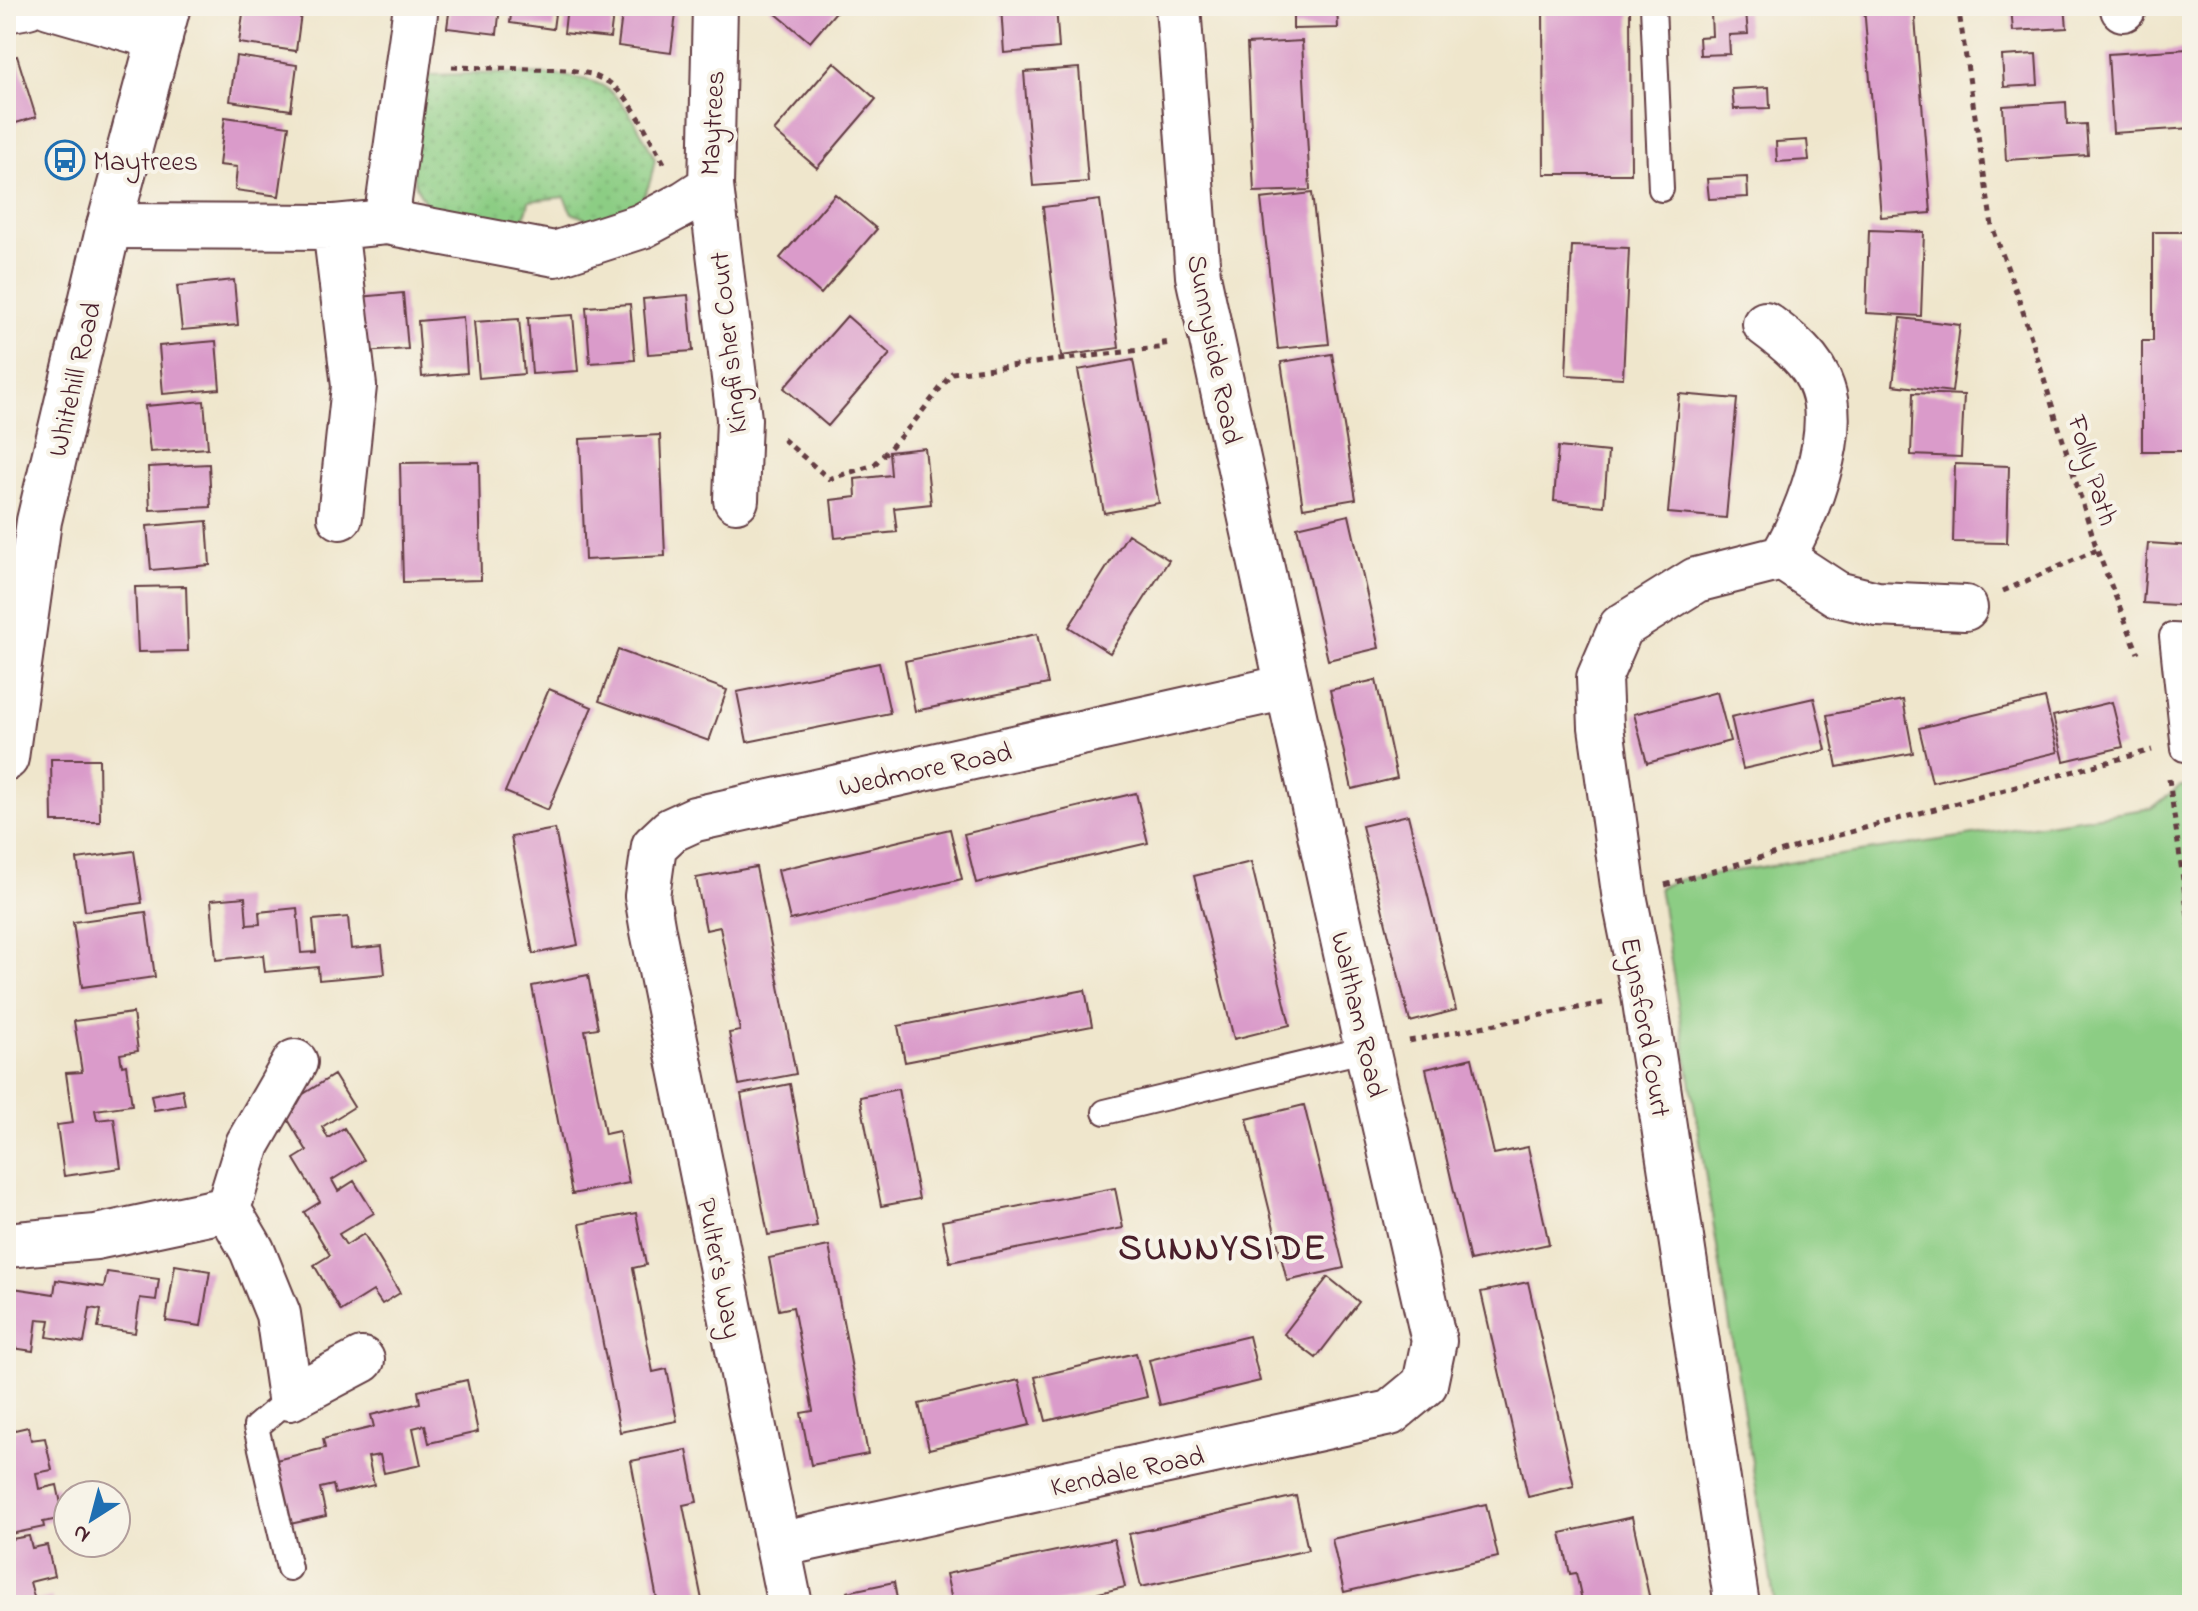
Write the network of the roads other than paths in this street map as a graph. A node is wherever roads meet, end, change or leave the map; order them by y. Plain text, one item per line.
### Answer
1 (28, 6) edge
2 (49, 6) edge
3 (416, 6) edge
4 (715, 6) edge
5 (1178, 6) edge
6 (1653, 6) edge
7 (6, 10) edge
8 (164, 22) edge
9 (1661, 189) dead end
10 (698, 195) junction
11 (386, 222) junction
12 (109, 226) junction
13 (335, 227) junction
14 (1765, 324) dead end
15 (736, 500) dead end
16 (340, 517) dead end
17 (1782, 558) junction
18 (1965, 608) road end
19 (2192, 637) edge
20 (1287, 687) junction
21 (2174, 748) road end
22 (6, 758) edge
23 (653, 931) joint
24 (1367, 1049) junction
25 (295, 1062) dead end
26 (1105, 1112) dead end
27 (228, 1209) junction
28 (6, 1245) edge
29 (1434, 1341) joint
30 (362, 1360) dead end
31 (290, 1398) junction
32 (778, 1545) junction
33 (289, 1568) dead end
34 (790, 1605) edge
35 (1737, 1605) edge

1 - 7 street
2 - 8 street
3 - 11 street
4 - 10 street, Maytrees
5 - 20 street, Sunnyside Road
6 - 9 lane
8 - 12 street, Whitehill Road
10 - 11 street, Maytrees
10 - 15 street, Kingfisher Court
11 - 13 street, Maytrees
12 - 13 street, Maytrees
12 - 22 street, Whitehill Road
13 - 16 street
14 - 17 street
17 - 18 street
17 - 35 street, Eynsford Court
19 - 21 lane
20 - 23 street, Wedmore Road
20 - 24 street, Waltham Road
23 - 32 street, Pulter's Way
24 - 26 lane
24 - 29 street, Waltham Road
25 - 27 street
27 - 28 street
27 - 31 street
29 - 32 street, Kendale Road
30 - 31 street
31 - 33 lane
32 - 34 street, Pulter's Way

